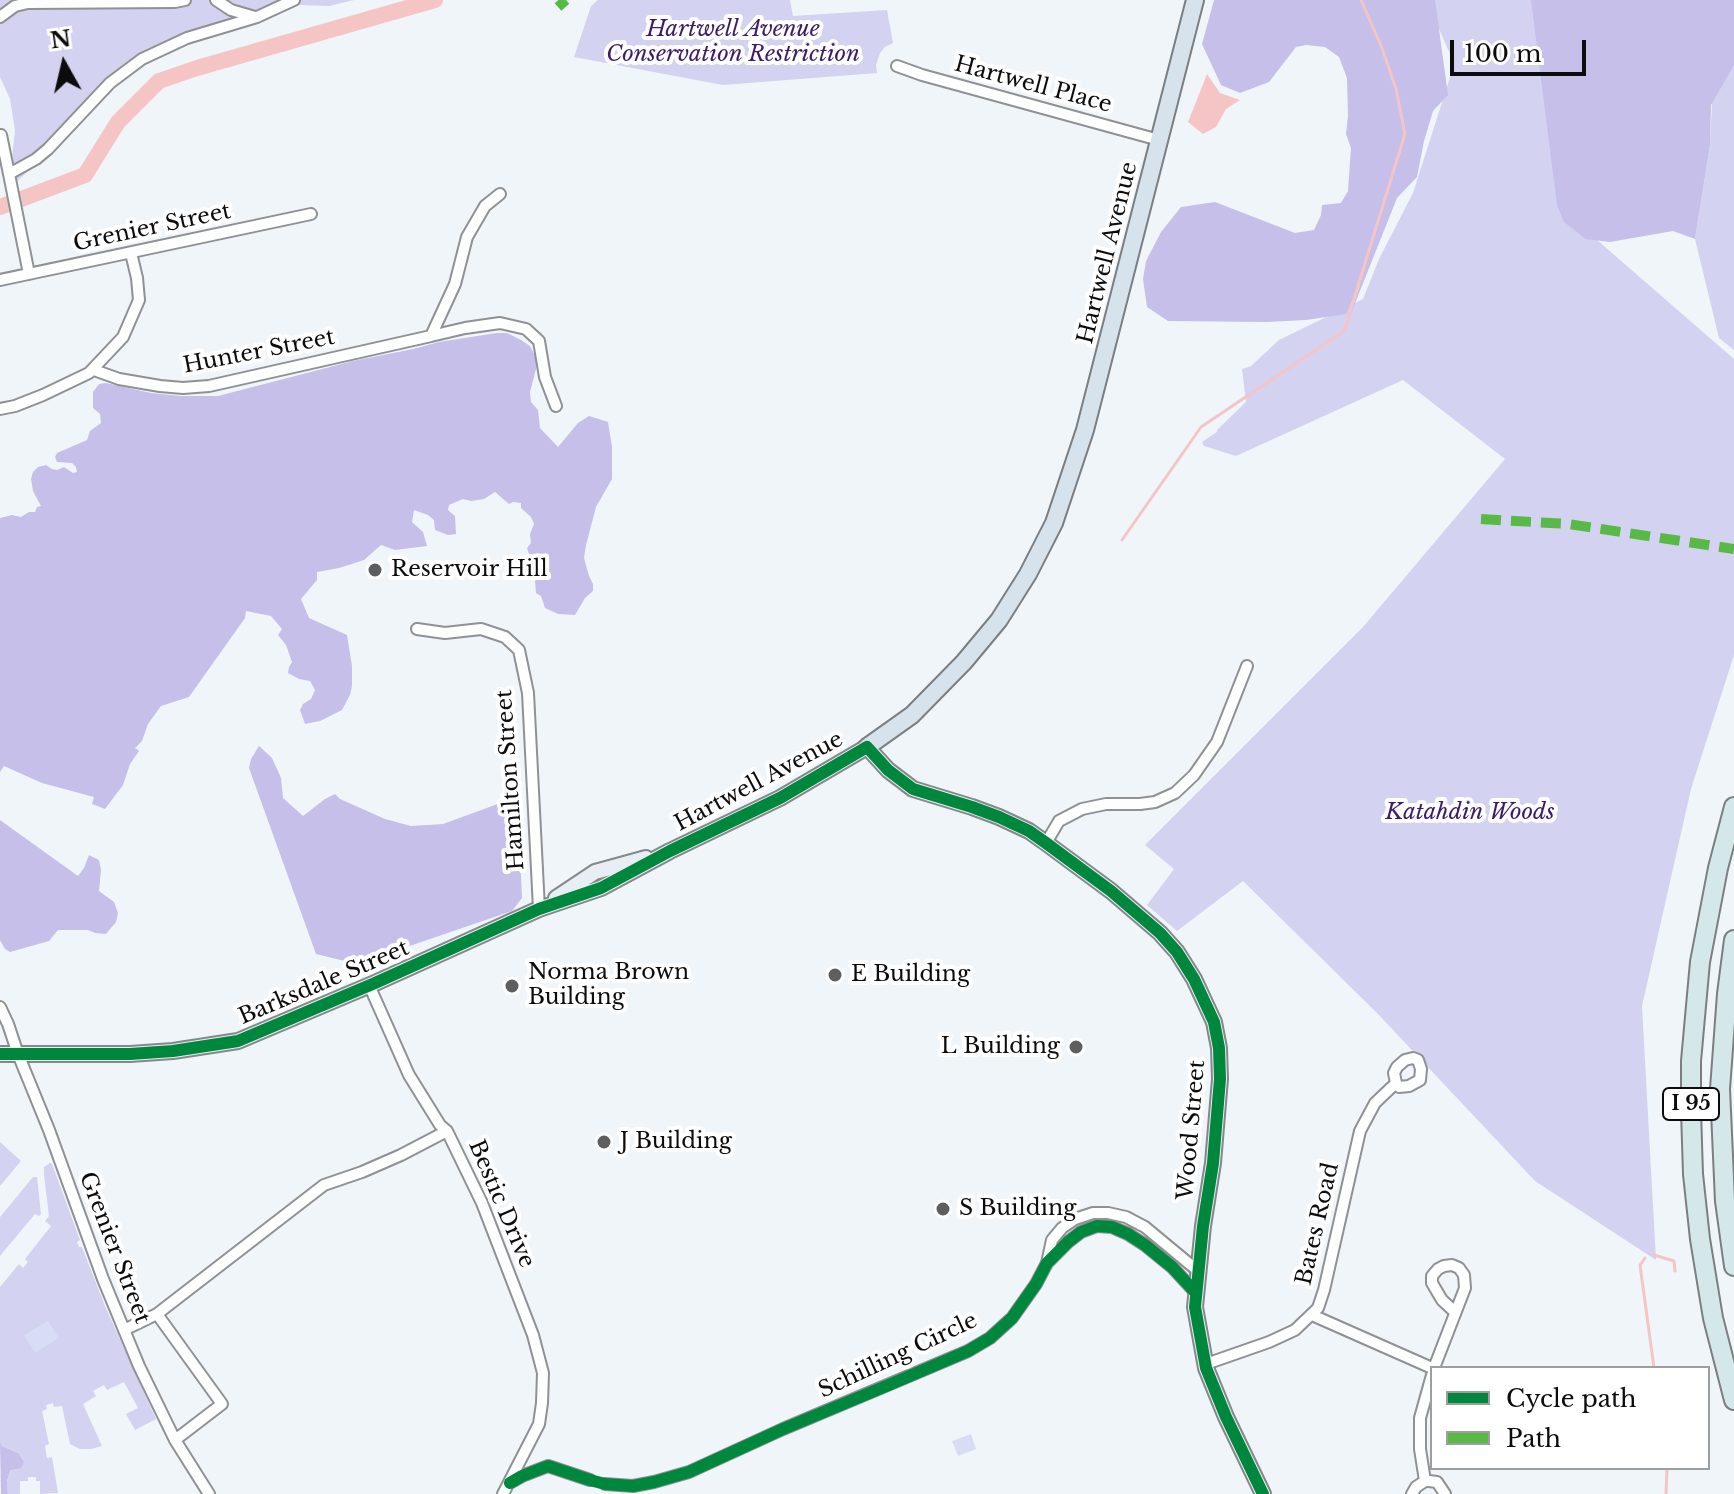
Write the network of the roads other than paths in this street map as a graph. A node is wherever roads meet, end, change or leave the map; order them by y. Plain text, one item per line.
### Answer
1 (185, 0) edge
2 (216, 0) edge
3 (294, 0) edge
4 (1195, 0) edge
5 (0, 17) edge
6 (257, 17) junction
7 (897, 66) dead end
8 (1, 135) edge
9 (1159, 140) junction
10 (9, 174) junction
11 (500, 194) dead end
12 (311, 214) dead end
13 (131, 253) junction
14 (29, 274) junction
15 (0, 280) edge
16 (431, 336) junction
17 (94, 370) junction
18 (556, 406) dead end
19 (0, 409) edge
20 (417, 629) dead end
21 (1247, 666) dead end
22 (867, 747) junction
23 (1734, 807) edge
24 (1046, 843) junction
25 (670, 851) junction
26 (595, 872) joint
27 (601, 888) joint
28 (539, 909) junction
29 (1734, 940) edge
30 (369, 985) junction
31 (0, 1007) edge
32 (0, 1054) edge
33 (18, 1054) junction
34 (1396, 1083) dead end
35 (447, 1131) junction
36 (1047, 1263) junction
37 (1734, 1266) edge
38 (1198, 1271) junction
39 (1196, 1293) junction
40 (1455, 1312) dead end
41 (157, 1314) junction
42 (1312, 1315) junction
43 (124, 1330) junction
44 (1206, 1364) junction
45 (1434, 1366) edge
46 (1430, 1367) edge
47 (1430, 1382) edge
48 (1734, 1400) edge
49 (175, 1440) junction
50 (525, 1451) junction
51 (548, 1466) junction
52 (590, 1480) dead end
53 (1425, 1481) junction
54 (510, 1483) junction
55 (605, 1484) dead end
56 (209, 1494) edge
57 (503, 1494) edge
58 (1263, 1494) edge
59 (1412, 1494) edge
60 (1445, 1494) edge

1 - 5 street
2 - 6 street
3 - 6 street
4 - 9 main road, Hartwell Avenue
6 - 10 street
7 - 9 street, Hartwell Place
8 - 10 street
9 - 22 main road, Hartwell Avenue
10 - 14 street
11 - 16 street
12 - 13 street, Grenier Street
13 - 14 street, Grenier Street
13 - 17 street
14 - 15 street, Grenier Street
16 - 17 street, Hunter Street
16 - 18 street, Hunter Street
17 - 19 street
20 - 28 street, Hamilton Street
21 - 24 street
22 - 24 street, Wood Street
22 - 25 street, Hartwell Avenue
23 - 48 highway, I 95
24 - 38 street, Wood Street
25 - 26 street, Hartwell Avenue
25 - 27 street, Hartwell Avenue
26 - 28 street, Barksdale Street
27 - 28 street, Barksdale Street
28 - 30 street, Barksdale Street
29 - 37 highway, I 95
30 - 33 street, Barksdale Street
30 - 35 street, Bestic Drive
31 - 33 street, Grenier Street
32 - 33 street, Barksdale Street
33 - 43 street, Grenier Street
34 - 42 street, Bates Road
35 - 41 street
35 - 50 street, Bestic Drive
36 - 38 street, Schilling Circle
36 - 39 street, Schilling Circle
36 - 55 street, Schilling Circle
38 - 39 street, Wood Street
39 - 44 street, Wood Street
40 - 45 street
41 - 43 street
41 - 49 street
42 - 44 street, Bates Road
42 - 46 street
43 - 49 street, Grenier Street
44 - 58 street, Wood Street
47 - 53 street
49 - 56 street, Grenier Street
50 - 51 street
50 - 54 street, Bestic Drive
51 - 52 street
51 - 54 street
53 - 59 street
53 - 60 street
54 - 57 street, Bestic Drive

